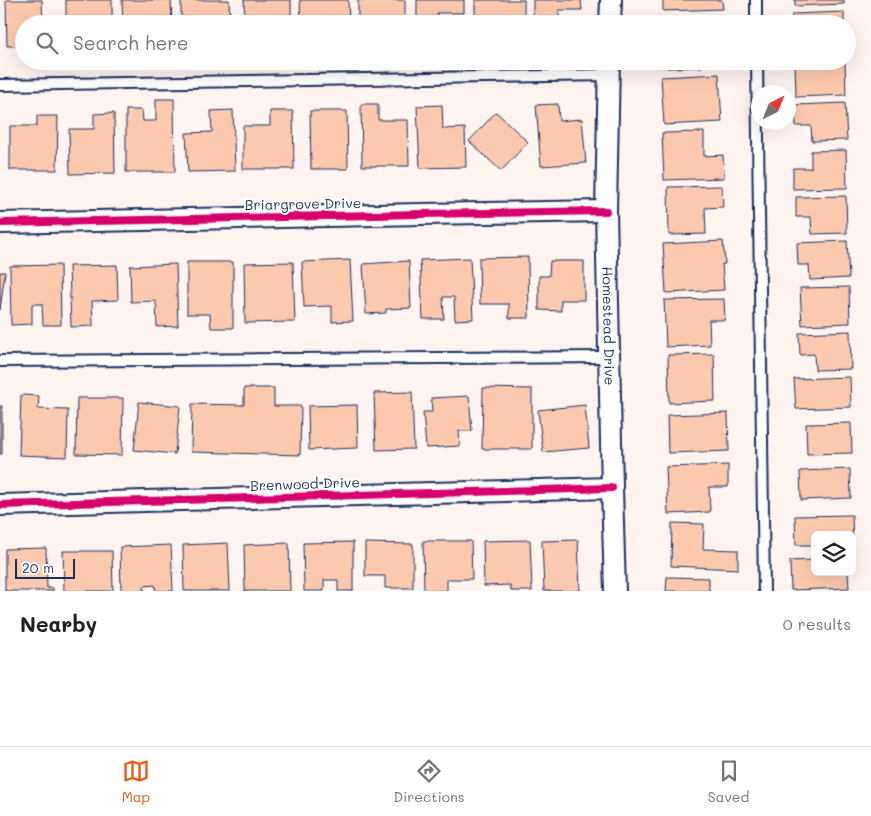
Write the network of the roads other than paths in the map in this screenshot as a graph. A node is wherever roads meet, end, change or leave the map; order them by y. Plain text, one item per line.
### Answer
1 (611, 0) edge
2 (756, 0) edge
3 (610, 15) edge
4 (756, 15) edge
5 (537, 70) edge
6 (609, 70) edge
7 (756, 70) edge
8 (0, 85) edge
9 (606, 211) junction
10 (0, 223) edge
11 (609, 356) junction
12 (0, 361) edge
13 (612, 488) junction
14 (0, 505) edge
15 (615, 591) edge
16 (764, 591) edge

1 - 3 street
2 - 4 lane
5 - 8 lane
6 - 9 street, Homestead Drive
7 - 16 lane
9 - 10 street, Briargrove Drive
9 - 11 street, Homestead Drive
11 - 12 lane
11 - 13 street, Homestead Drive
13 - 14 street, Brenwood Drive
13 - 15 street, Homestead Drive

